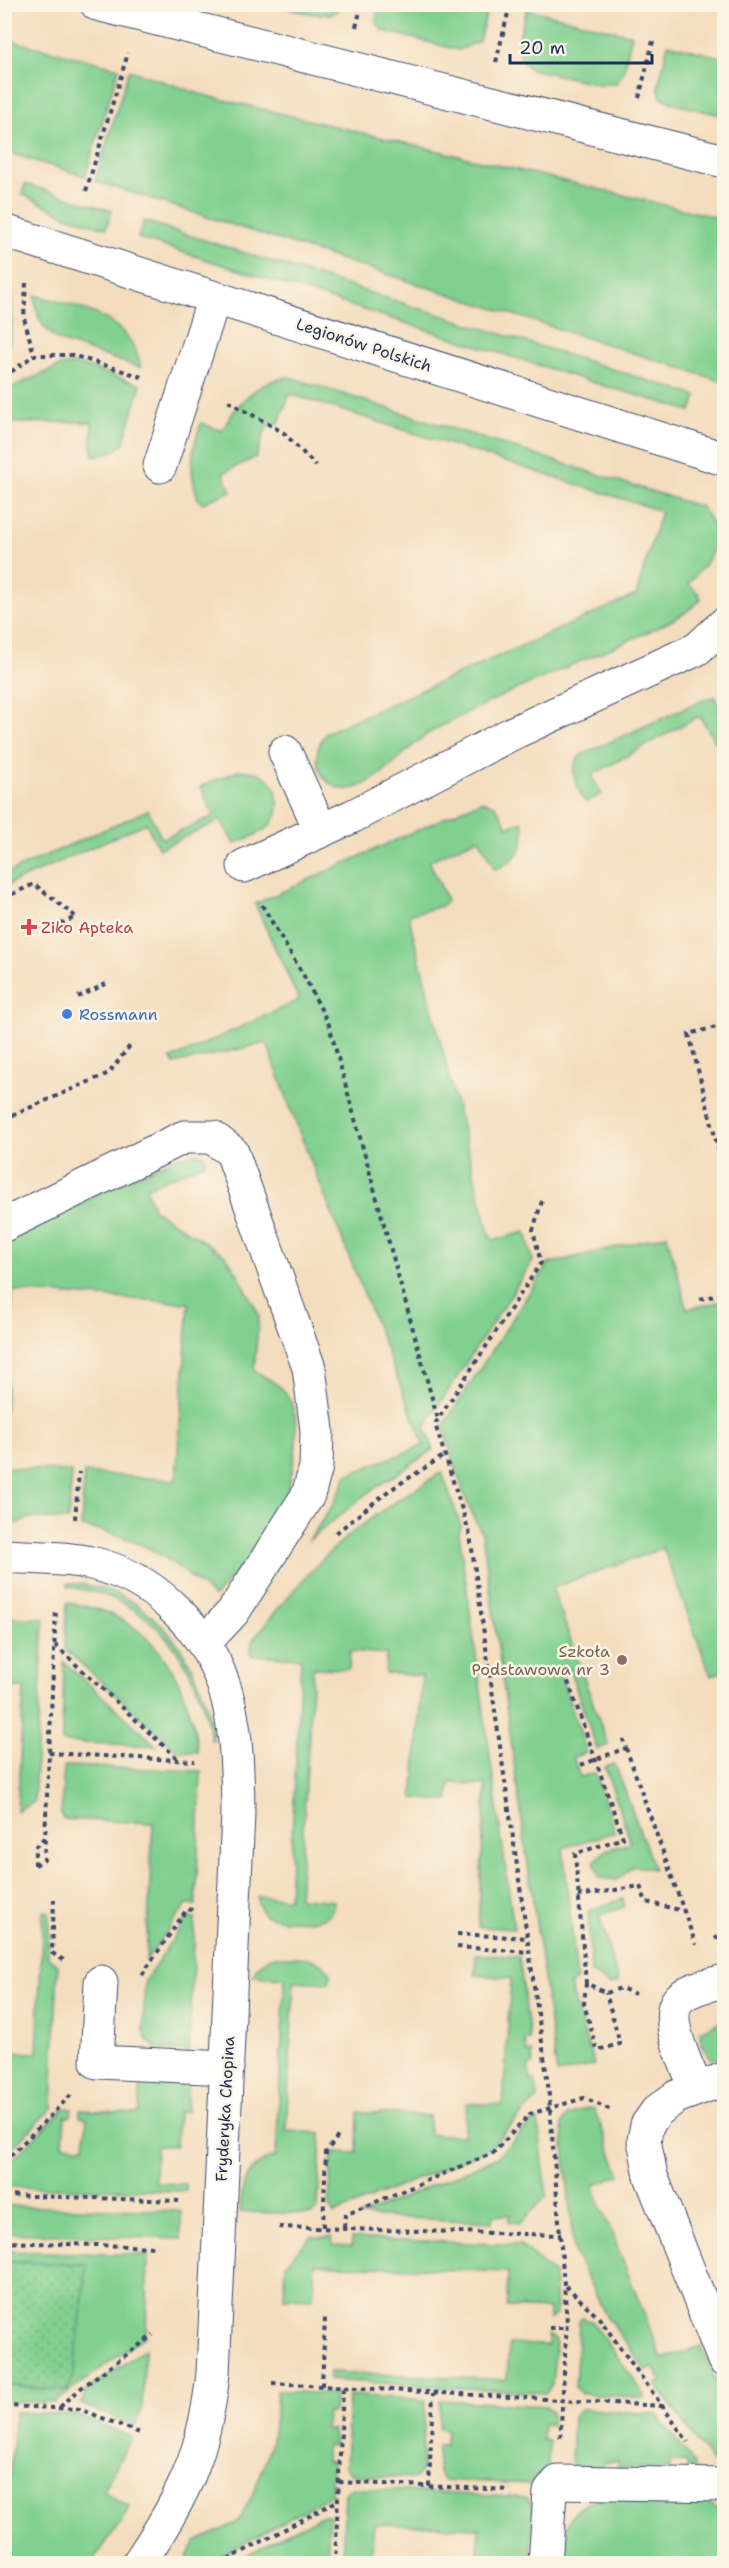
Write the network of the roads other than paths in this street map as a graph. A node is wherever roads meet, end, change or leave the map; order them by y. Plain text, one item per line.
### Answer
1 (97, 4) edge
2 (724, 161) edge
3 (4, 231) edge
4 (214, 298) junction
5 (724, 459) edge
6 (160, 466) dead end
7 (724, 624) edge
8 (285, 752) dead end
9 (321, 831) junction
10 (244, 866) dead end
11 (4, 1225) edge
12 (4, 1556) edge
13 (204, 1642) junction
14 (101, 1982) road end
15 (717, 1983) edge
16 (227, 2068) junction
17 (710, 2084) edge
18 (724, 2360) edge
19 (717, 2485) edge
20 (138, 2564) edge
21 (545, 2564) edge

1 - 2 street
3 - 4 street, Legionów Polskich
4 - 5 street, Legionów Polskich
4 - 6 street
7 - 9 street
8 - 9 street
9 - 10 street
11 - 13 street
12 - 13 street, Fryderyka Chopina
13 - 16 street, Fryderyka Chopina
14 - 16 street
15 - 17 street
16 - 20 street, Fryderyka Chopina
17 - 18 street
19 - 21 street

